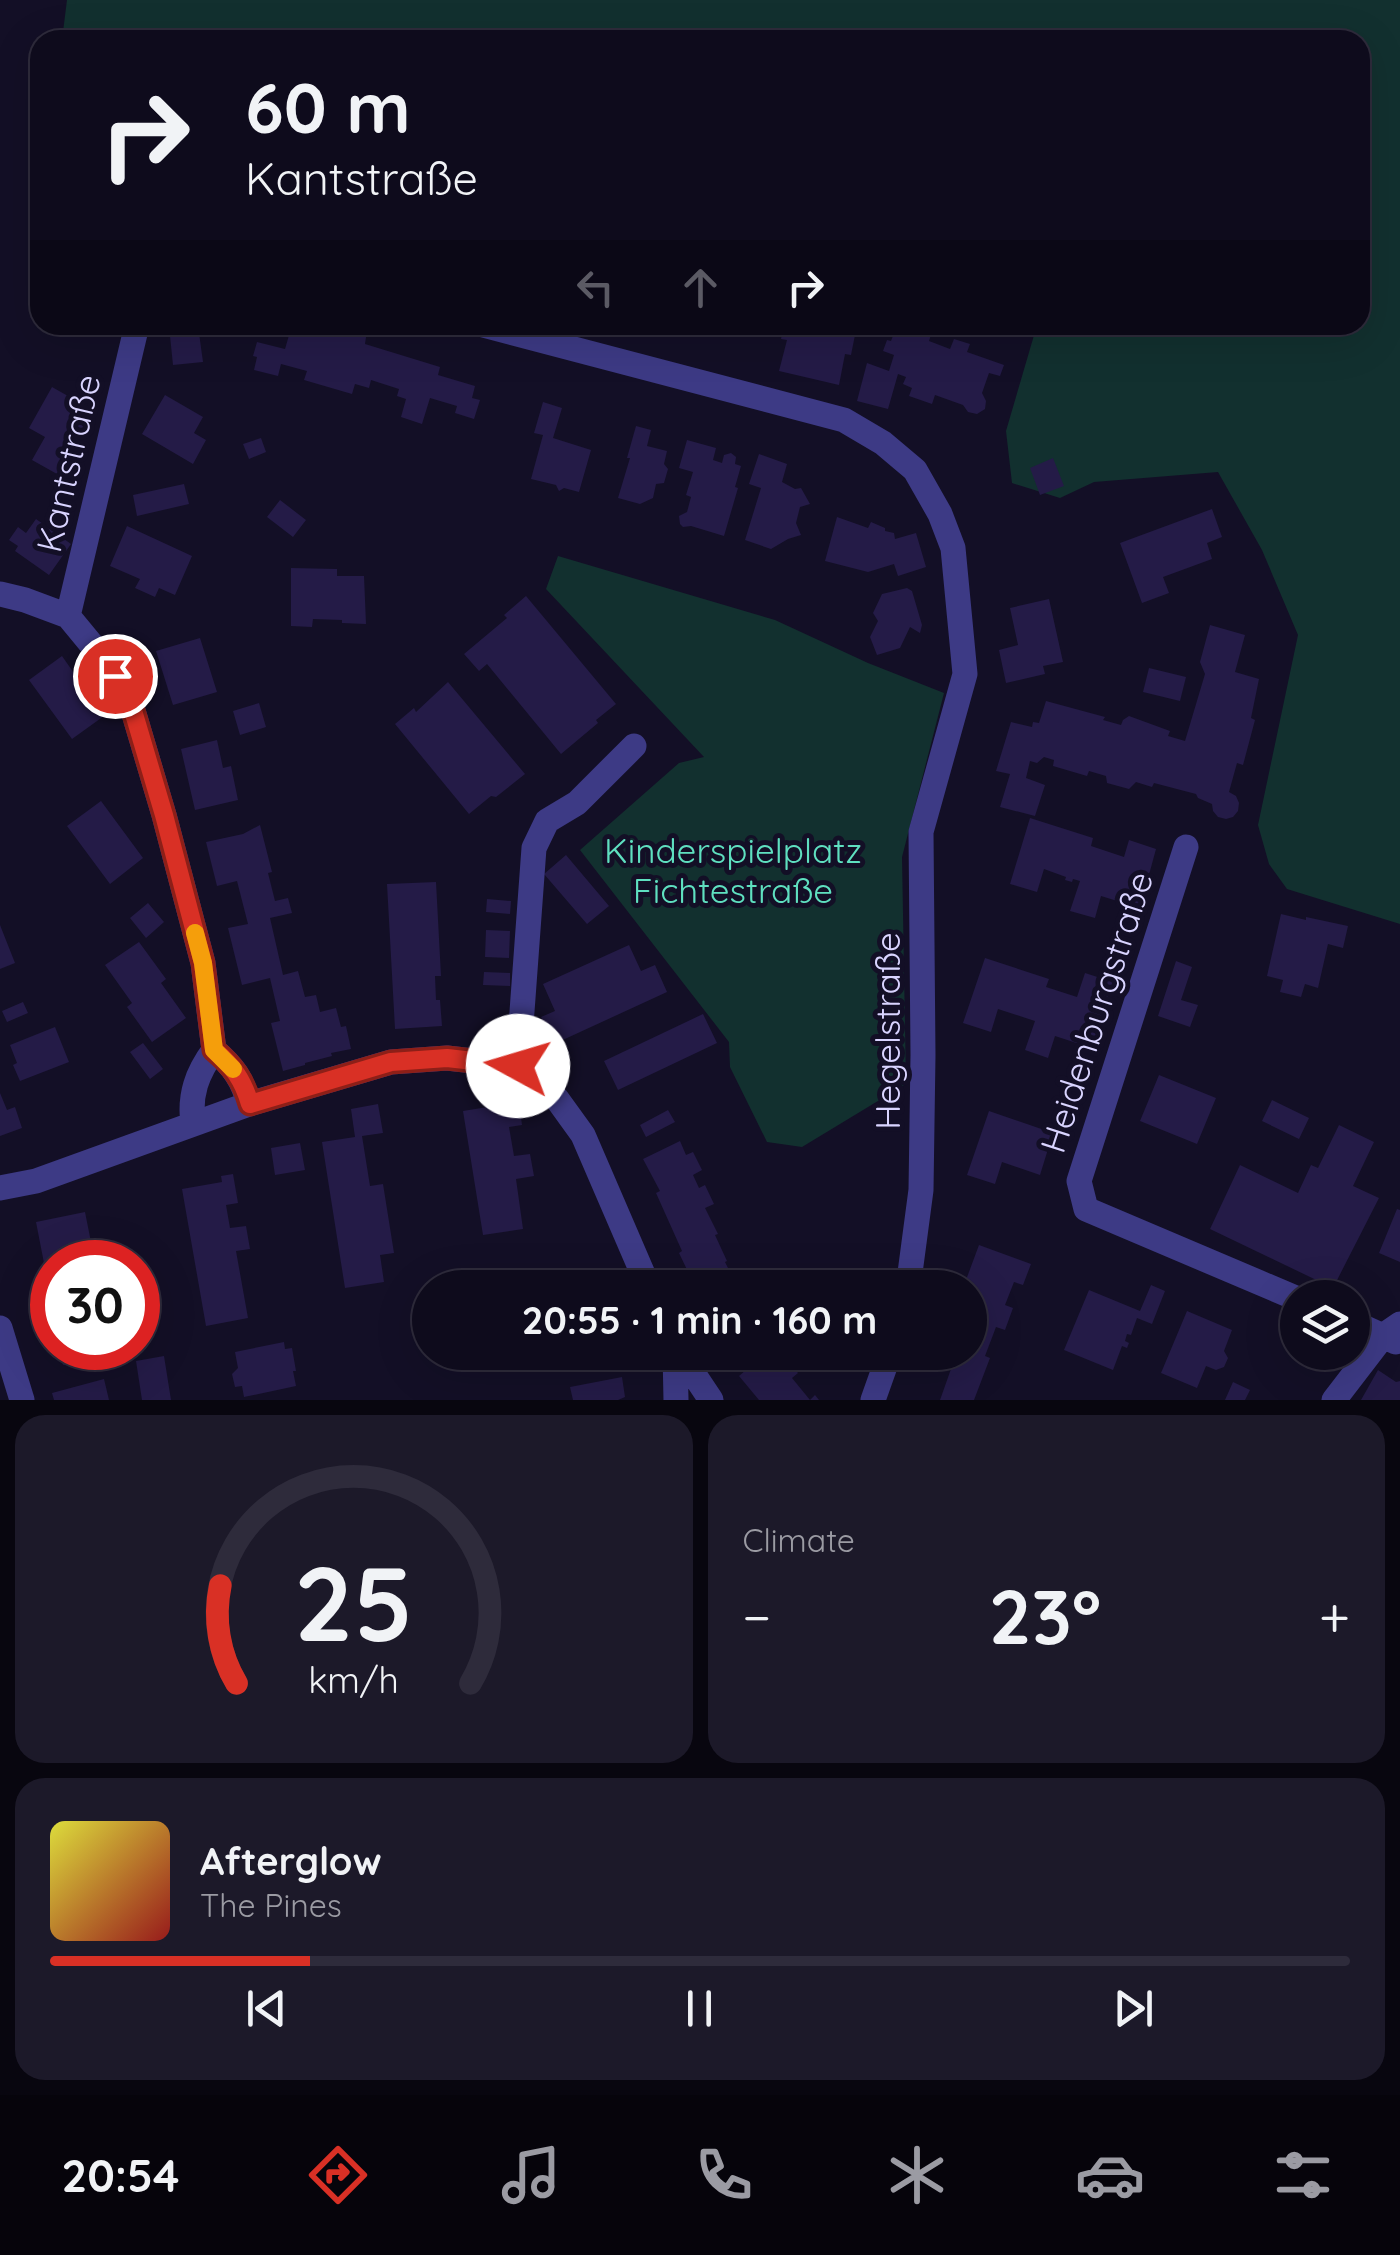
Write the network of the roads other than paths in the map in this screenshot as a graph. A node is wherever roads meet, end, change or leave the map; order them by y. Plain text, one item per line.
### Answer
1 (135, 335) edge
2 (521, 335) edge
3 (0, 594) edge
4 (68, 616) junction
5 (634, 746) dead end
6 (1186, 846) dead end
7 (214, 1050) junction
8 (518, 1066) junction
9 (250, 1104) junction
10 (193, 1124) junction
11 (0, 1188) edge
12 (642, 1270) edge
13 (911, 1270) edge
14 (1280, 1291) edge
15 (1370, 1327) edge
16 (0, 1328) edge
17 (1395, 1335) edge
18 (677, 1370) edge
19 (690, 1370) edge
20 (884, 1370) edge
21 (22, 1400) edge
22 (676, 1400) edge
23 (711, 1400) edge
24 (873, 1400) edge
25 (1334, 1400) edge

1 - 4 street, Kantstraße
2 - 13 street, Hegelstraße
3 - 4 street, Kantstraße
4 - 7 street
5 - 8 street
6 - 14 street, Heidenburgstraße
7 - 9 street
7 - 10 street
8 - 9 street
8 - 12 street
9 - 10 street
10 - 11 street
15 - 17 street
16 - 21 street
17 - 25 street
18 - 22 street
19 - 23 street
20 - 24 street

